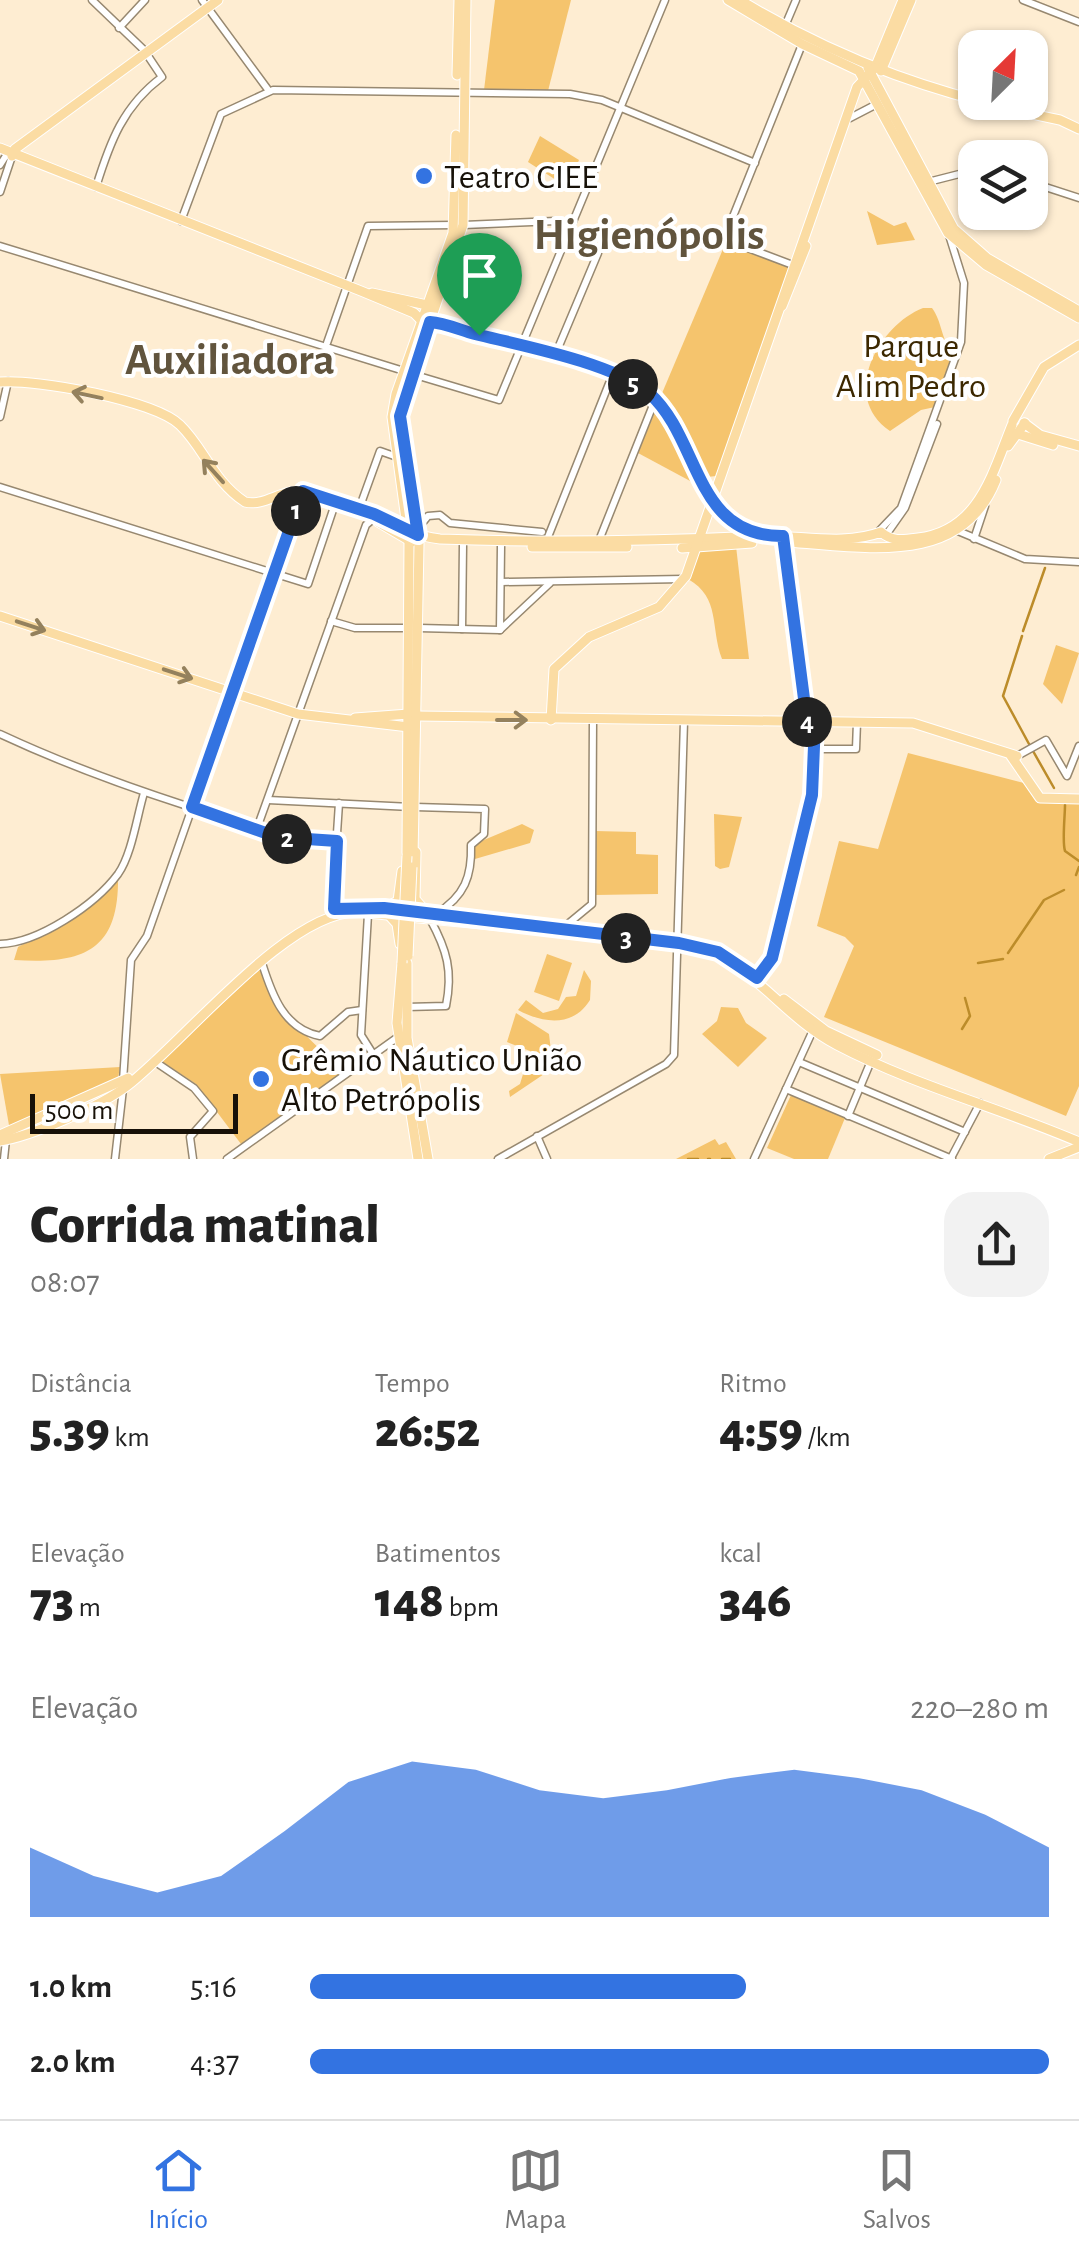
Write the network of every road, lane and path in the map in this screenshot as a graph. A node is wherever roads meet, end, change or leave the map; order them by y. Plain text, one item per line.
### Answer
1 (92, 0) edge
2 (145, 0) edge
3 (462, 0) edge
4 (665, 0) edge
5 (728, 0) edge
6 (740, 0) edge
7 (796, 0) edge
8 (1023, 0) edge
9 (209, 2) edge
10 (905, 4) edge
11 (1079, 22) edge
12 (785, 27) junction
13 (119, 28) junction
14 (804, 41) junction
15 (142, 48) junction
16 (871, 73) junction
17 (271, 90) junction
18 (460, 91) junction
19 (878, 104) junction
20 (620, 107) junction
21 (850, 118) junction
22 (1079, 129) edge
23 (5, 153) edge
24 (754, 163) junction
25 (0, 165) edge
26 (958, 174) edge
27 (927, 182) junction
28 (95, 188) junction
29 (1048, 188) edge
30 (0, 192) edge
31 (1079, 198) edge
32 (816, 208) junction
33 (181, 222) junction
34 (459, 225) junction
35 (570, 228) junction
36 (948, 233) junction
37 (0, 246) edge
38 (968, 248) junction
39 (796, 267) junction
40 (347, 286) junction
41 (790, 294) junction
42 (968, 303) junction
43 (778, 308) junction
44 (1079, 311) edge
45 (428, 314) junction
46 (1079, 318) edge
47 (772, 326) junction
48 (482, 333) junction
49 (503, 336) junction
50 (326, 344) junction
51 (520, 345) junction
52 (1079, 348) edge
53 (556, 352) junction
54 (408, 372) junction
55 (612, 376) junction
56 (4, 382) edge
57 (642, 388) junction
58 (655, 400) junction
59 (662, 410) junction
60 (396, 417) junction
61 (0, 418) edge
62 (1018, 426) junction
63 (1079, 449) edge
64 (398, 457) junction
65 (702, 483) junction
66 (716, 483) junction
67 (0, 486) edge
68 (303, 491) junction
69 (710, 500) junction
70 (330, 501) junction
71 (982, 505) junction
72 (359, 509) junction
73 (406, 515) junction
74 (373, 519) junction
75 (394, 523) junction
76 (958, 531) junction
77 (733, 532) junction
78 (414, 536) junction
79 (544, 538) junction
80 (974, 538) junction
81 (756, 539) junction
82 (784, 539) junction
83 (881, 539) junction
84 (599, 544) junction
85 (463, 546) junction
86 (502, 546) junction
87 (694, 546) junction
88 (1079, 562) edge
89 (276, 574) junction
90 (682, 579) junction
91 (501, 582) junction
92 (551, 582) junction
93 (0, 616) edge
94 (330, 621) junction
95 (414, 628) junction
96 (462, 629) junction
97 (500, 630) junction
98 (234, 692) junction
99 (298, 714) junction
100 (413, 720) junction
101 (548, 720) junction
102 (593, 720) junction
103 (684, 721) junction
104 (811, 722) junction
105 (857, 722) junction
106 (0, 734) edge
107 (1079, 746) edge
108 (814, 749) junction
109 (1014, 756) junction
110 (144, 793) junction
111 (1079, 796) edge
112 (268, 800) junction
113 (339, 803) junction
114 (192, 807) junction
115 (412, 807) junction
116 (411, 819) junction
117 (256, 831) junction
118 (337, 841) junction
119 (167, 874) junction
120 (178, 880) dead end
121 (401, 890) junction
122 (415, 890) junction
123 (333, 908) junction
124 (386, 911) junction
125 (447, 911) junction
126 (368, 912) junction
127 (430, 916) junction
128 (566, 929) junction
129 (293, 932) junction
130 (400, 935) junction
131 (413, 936) junction
132 (679, 941) junction
133 (0, 944) edge
134 (263, 959) junction
135 (759, 976) junction
136 (403, 985) junction
137 (406, 1007) junction
138 (362, 1010) junction
139 (814, 1027) junction
140 (677, 1032) junction
141 (688, 1032) dead end
142 (398, 1037) junction
143 (126, 1054) junction
144 (372, 1054) junction
145 (872, 1056) junction
146 (156, 1061) junction
147 (798, 1062) junction
148 (130, 1071) junction
149 (120, 1086) junction
150 (860, 1088) junction
151 (786, 1089) junction
152 (985, 1101) junction
153 (848, 1116) junction
154 (965, 1132) junction
155 (536, 1136) junction
156 (3, 1138) edge
157 (1076, 1141) edge
158 (4, 1159) edge
159 (115, 1159) edge
160 (192, 1159) edge
161 (227, 1159) edge
162 (418, 1159) edge
163 (428, 1159) edge
164 (498, 1159) edge
165 (547, 1159) edge
166 (754, 1159) edge
167 (951, 1159) edge
168 (1049, 1159) edge

1 - 13 street
2 - 13 street
3 - 18 main road
4 - 20 street
5 - 14 main road
6 - 12 main road
7 - 12 street
8 - 11 street
9 - 15 main road
9 - 17 street
10 - 16 main road
12 - 14 main road
13 - 15 street
14 - 16 main road
14 - 24 street
15 - 23 main road
15 - 28 street
16 - 19 main road
16 - 21 main road
16 - 22 main road
16 - 27 main road
16 - 32 main road
17 - 18 street
17 - 33 street
18 - 20 street
18 - 34 main road
19 - 21 street
19 - 36 main road
20 - 24 street
20 - 35 street
21 - 32 main road
23 - 25 street
23 - 28 main road
23 - 30 street
24 - 39 street
26 - 27 street
27 - 38 main road
28 - 33 main road
29 - 31 street
32 - 39 main road
33 - 40 main road
34 - 35 street
34 - 40 street
34 - 45 main road
35 - 51 street
35 - 53 street
36 - 38 main road
36 - 42 street
37 - 50 street
38 - 42 street
38 - 44 main road
38 - 46 main road
39 - 41 main road
39 - 43 main road
40 - 45 main road
40 - 50 street
41 - 43 main road
41 - 47 main road
42 - 83 street
43 - 47 main road
45 - 48 main road
45 - 49 main road
45 - 54 main road
47 - 66 main road
48 - 49 main road
48 - 51 main road
49 - 51 main road
50 - 54 street
51 - 53 main road
51 - 54 street
52 - 62 main road
53 - 55 main road
54 - 60 main road
55 - 57 main road
55 - 79 street
56 - 61 street
68 -> 56 main road
57 - 58 main road
57 - 59 main road
58 - 59 main road
58 - 84 street
59 - 65 main road
60 - 64 main road
60 - 78 main road
62 - 63 main road
62 - 71 main road
64 - 72 street
64 - 73 main road
65 - 66 main road
65 - 69 main road
66 - 69 main road
67 - 89 street
68 - 70 main road
68 - 89 street
69 - 77 main road
69 - 81 main road
69 - 87 main road
70 - 72 main road
70 - 74 main road
70 - 89 street
71 - 76 main road
71 - 80 street
71 - 83 main road
72 - 75 main road
73 - 75 main road
73 - 78 main road
74 - 78 main road
74 - 94 street
75 - 78 main road
76 - 80 street
76 - 83 main road
77 - 81 main road
77 - 87 main road
78 - 79 main road
78 - 79 street
78 - 85 main road
78 - 95 main road
79 - 84 main road
79 - 86 main road
80 - 88 street
81 - 82 main road
81 - 87 main road
82 - 83 main road
82 - 104 street
84 - 87 main road
85 - 86 main road
85 - 96 street
86 - 91 street
87 - 90 main road
89 - 98 street
90 - 92 street
90 - 101 main road
91 - 92 street
91 - 97 street
92 - 97 street
93 -> 98 main road
94 - 95 street
94 - 99 street
95 - 96 street
95 - 100 main road
96 - 97 street
98 - 99 main road
98 - 114 street
99 - 100 main road
99 - 112 street
100 -> 101 main road
100 - 115 main road
101 - 102 main road
102 - 103 main road
102 - 128 street
103 - 104 main road
103 - 132 street
104 - 105 main road
104 - 108 street
105 - 108 street
105 - 109 main road
106 - 110 street
107 - 109 street
108 - 135 street
109 - 111 main road
110 - 114 street
110 - 133 street
112 - 113 street
112 - 117 street
113 - 115 street
113 - 118 street
114 - 117 street
114 - 119 street
115 - 116 main road
115 - 125 street
116 - 121 main road
116 - 122 main road
116 - 136 main road, bridge
117 - 118 street
118 - 123 street
119 - 120 street
119 - 143 street
121 - 122 main road
121 - 124 main road
122 - 127 main road
123 - 124 main road
123 - 129 main road
124 - 126 main road
124 - 127 main road
124 - 130 main road
125 - 127 main road
125 - 128 main road
126 - 129 main road
126 - 138 street
127 - 128 main road
127 - 131 main road
127 - 137 street
128 - 132 main road
129 - 134 main road
130 - 131 main road
130 - 136 main road
131 - 136 main road
132 - 135 main road
132 - 140 street
134 - 138 street
134 - 146 main road
134 - 148 main road
135 - 139 main road
136 - 137 main road
136 - 142 main road
137 - 163 main road
138 - 144 street
139 - 145 main road
139 - 147 street
140 - 141 street
140 - 155 street
142 - 144 street
142 - 162 main road
143 - 148 street
143 - 149 street
144 - 161 street
145 - 150 street
145 - 152 main road
146 - 149 main road
146 - 160 street
147 - 150 street
147 - 151 street
148 - 149 main road
149 - 156 main road
149 - 159 street
150 - 153 street
150 - 154 street
151 - 153 street
151 - 166 street
152 - 154 street
152 - 157 main road
153 - 167 street
154 - 167 street
155 - 164 street
155 - 165 street
156 - 158 street
157 - 168 main road

